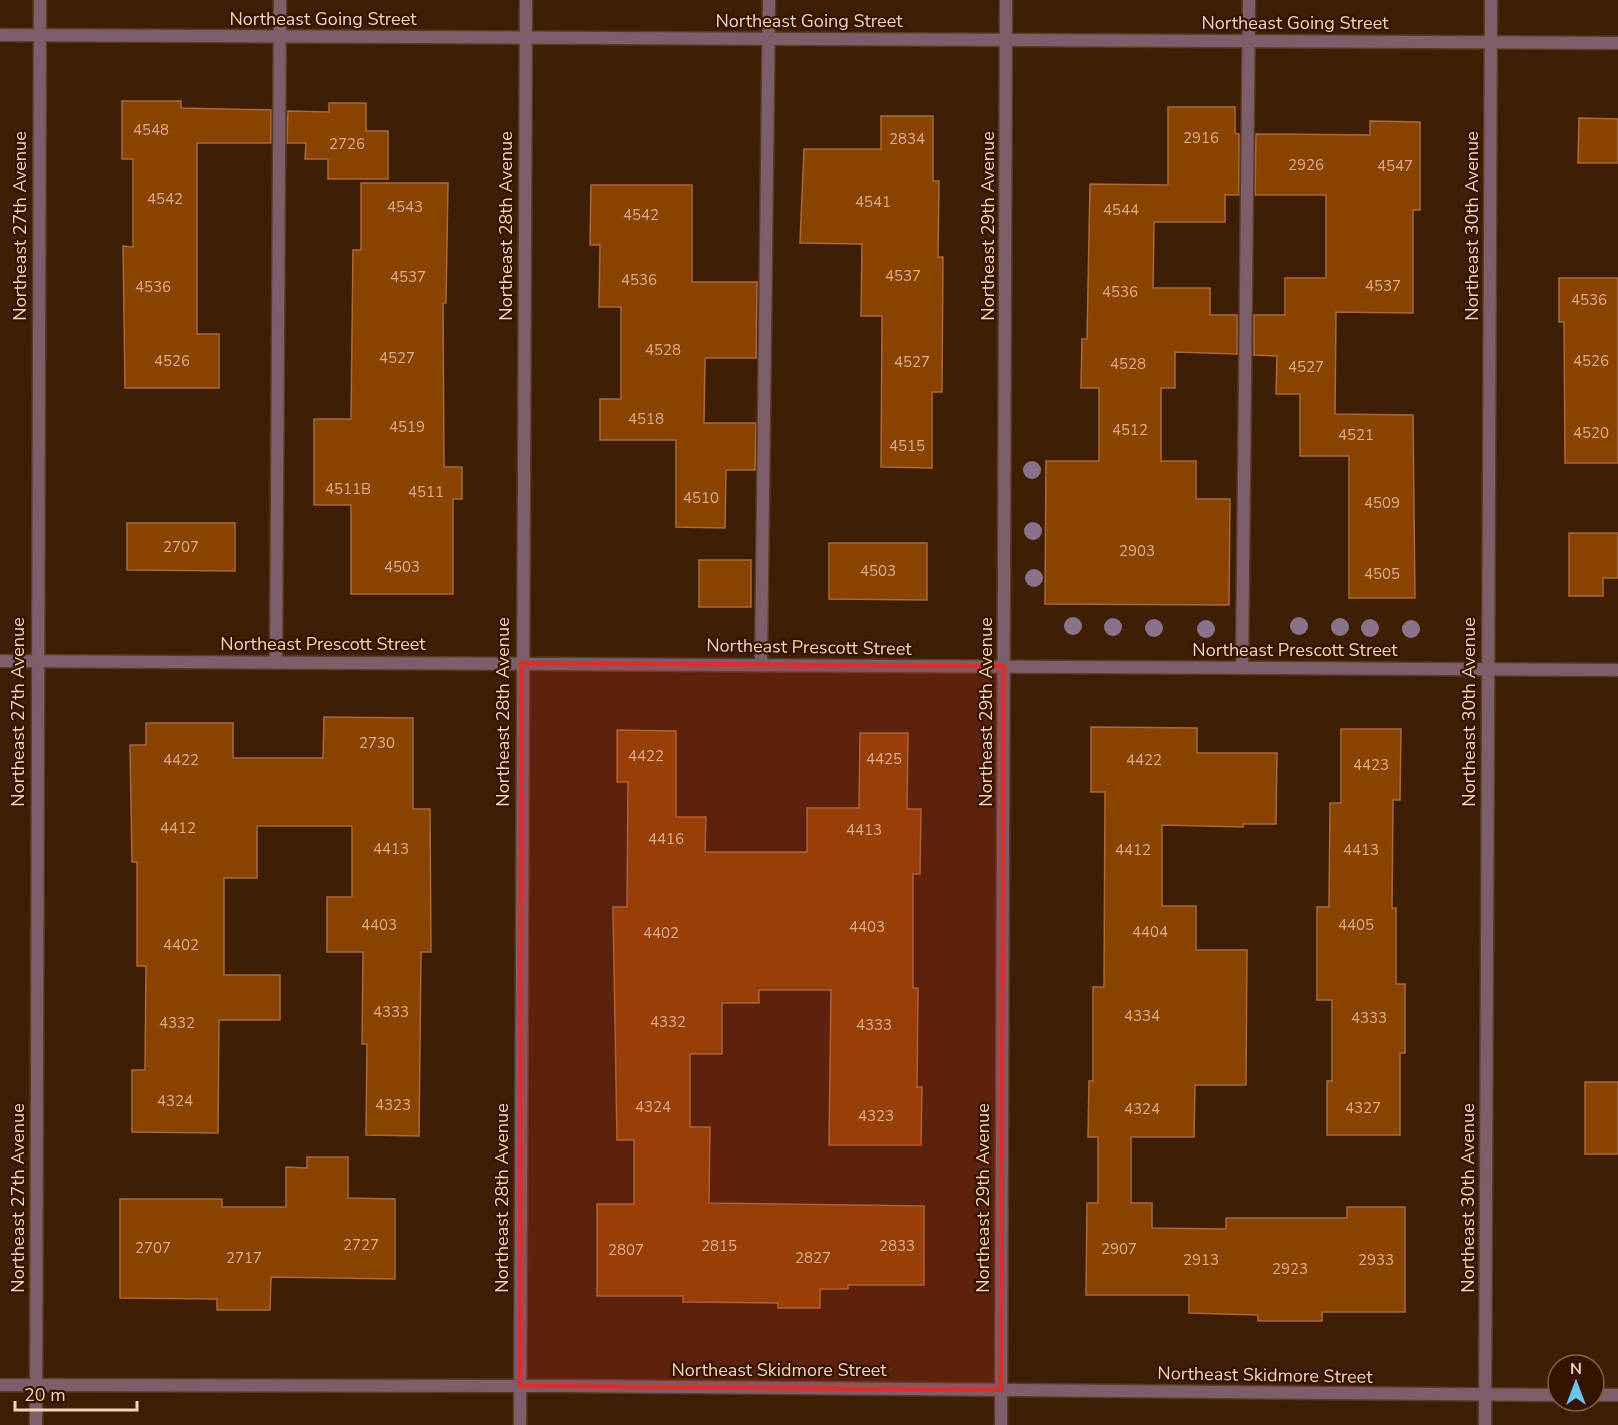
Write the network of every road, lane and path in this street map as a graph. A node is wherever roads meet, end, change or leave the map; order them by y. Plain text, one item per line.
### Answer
1 (40, 0) edge
2 (280, 0) edge
3 (526, 0) edge
4 (769, 0) edge
5 (1006, 0) edge
6 (1249, 0) edge
7 (1491, 0) edge
8 (0, 35) edge
9 (40, 35) junction
10 (279, 36) junction
11 (526, 38) junction
12 (769, 39) junction
13 (1006, 40) junction
14 (1249, 41) junction
15 (1491, 42) junction
16 (1618, 43) edge
17 (0, 661) edge
18 (36, 662) junction
19 (276, 662) junction
20 (521, 663) junction
21 (761, 664) junction
22 (1004, 666) junction
23 (1242, 668) junction
24 (1487, 670) junction
25 (1618, 670) edge
26 (0, 1385) edge
27 (36, 1385) junction
28 (520, 1386) junction
29 (1000, 1390) junction
30 (1485, 1395) junction
31 (1546, 1395) edge
32 (36, 1425) edge
33 (520, 1425) edge
34 (1000, 1425) edge
35 (1485, 1425) edge

1 - 9 street, Northeast 27th Avenue
2 - 10 street
3 - 11 street, Northeast 28th Avenue
4 - 12 street
5 - 13 street, Northeast 29th Avenue
6 - 14 street
7 - 15 street, Northeast 30th Avenue
8 - 9 street, Northeast Going Street
9 - 10 street, Northeast Going Street
9 - 18 street, Northeast 27th Avenue
10 - 11 street, Northeast Going Street
10 - 19 street
11 - 12 street, Northeast Going Street
11 - 20 street, Northeast 28th Avenue
12 - 13 street, Northeast Going Street
12 - 21 street
13 - 14 street, Northeast Going Street
13 - 22 street, Northeast 29th Avenue
14 - 15 street, Northeast Going Street
14 - 23 street
15 - 16 street, Northeast Going Street
15 - 24 street, Northeast 30th Avenue
17 - 18 street, Northeast Prescott Street
18 - 19 street, Northeast Prescott Street
18 - 27 street, Northeast 27th Avenue
19 - 20 street, Northeast Prescott Street
20 - 21 street, Northeast Prescott Street
20 - 28 street, Northeast 28th Avenue
21 - 22 street, Northeast Prescott Street
22 - 23 street, Northeast Prescott Street
22 - 29 street, Northeast 29th Avenue
23 - 24 street, Northeast Prescott Street
24 - 25 street, Northeast Prescott Street
24 - 30 street, Northeast 30th Avenue
26 - 27 street, Northeast Skidmore Street
27 - 28 street, Northeast Skidmore Street
27 - 32 street, Northeast 27th Avenue
28 - 29 street, Northeast Skidmore Street
28 - 33 street, Northeast 28th Avenue
29 - 30 street, Northeast Skidmore Street
29 - 34 street, Northeast 29th Avenue
30 - 31 street, Northeast Skidmore Street
30 - 35 street, Northeast 30th Avenue

